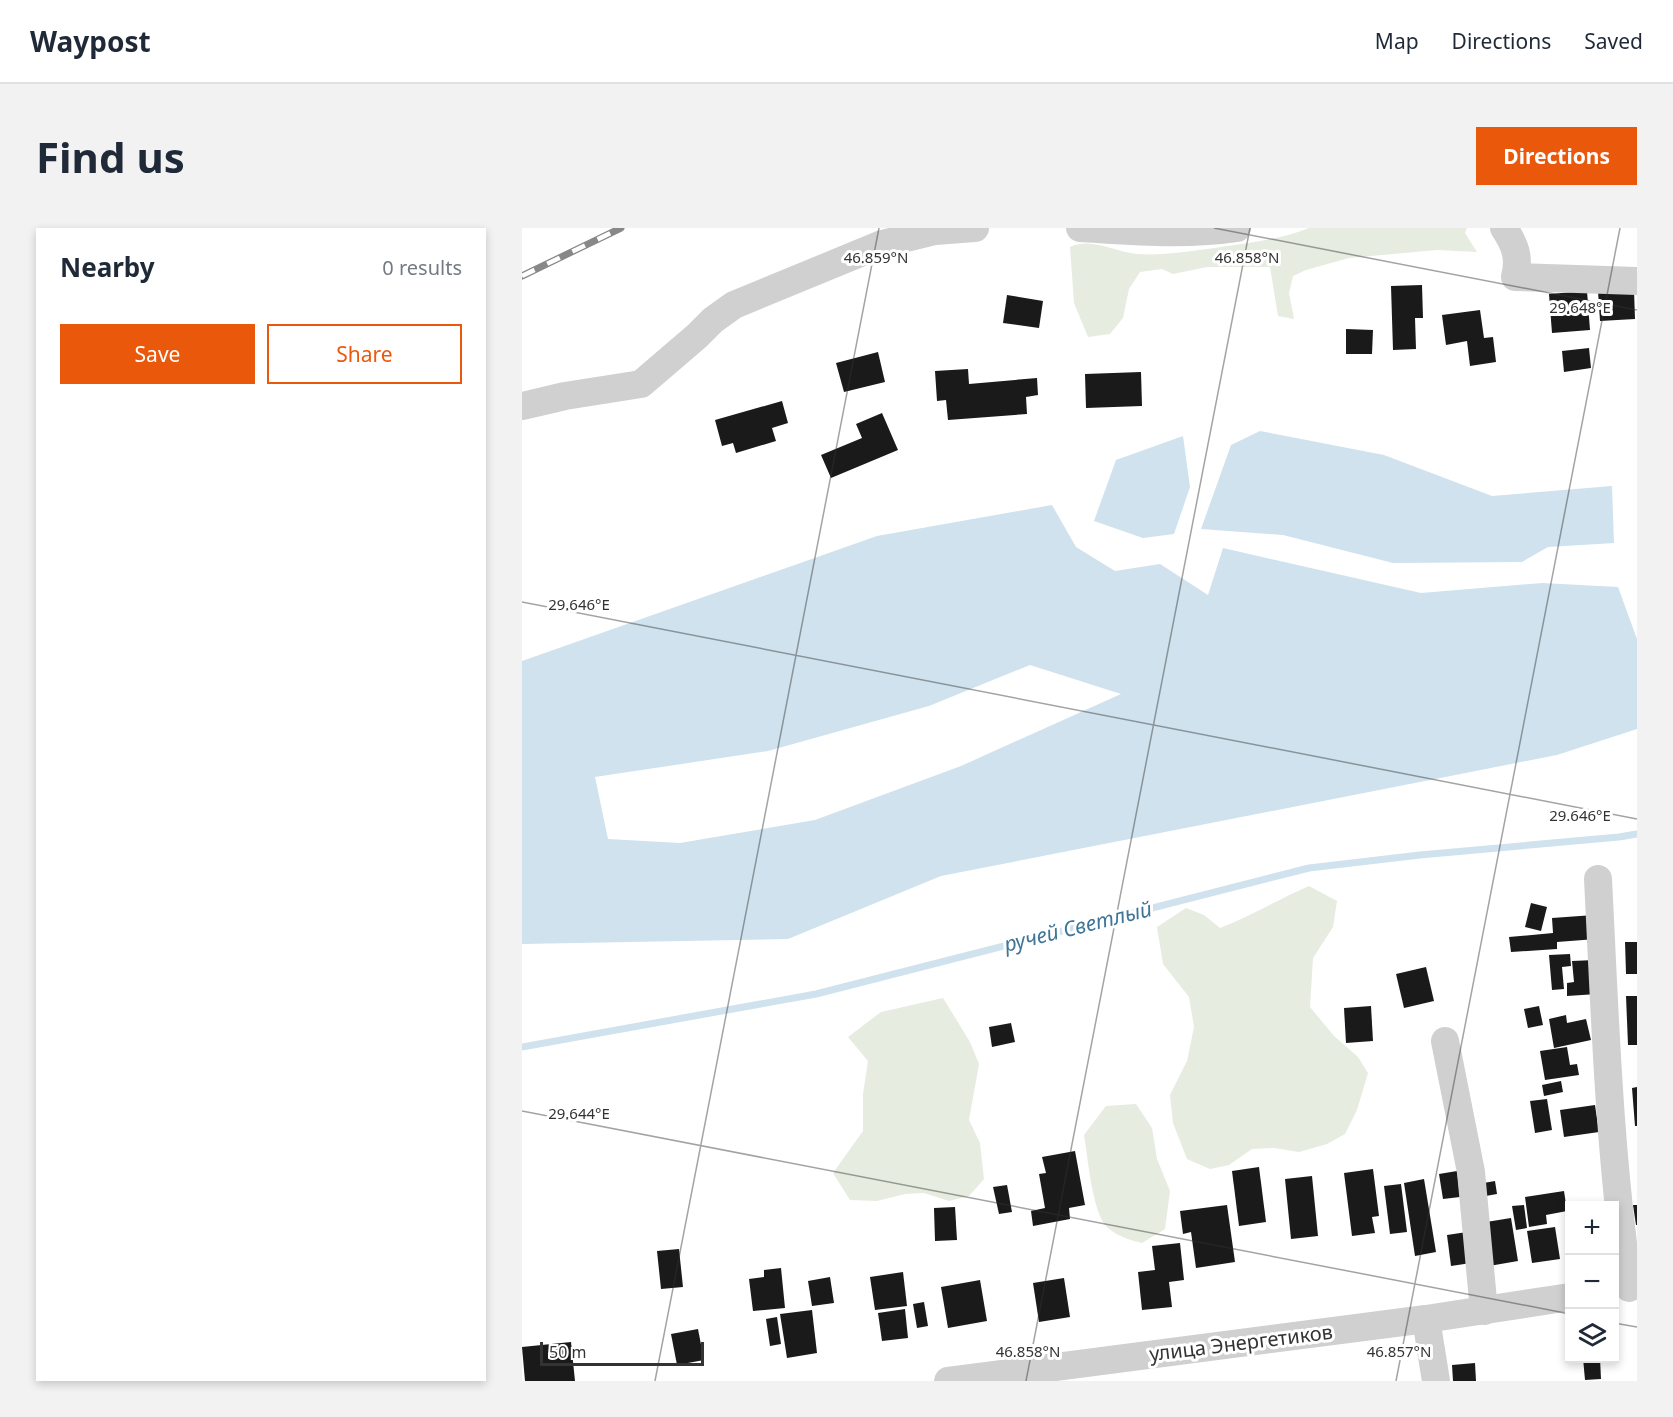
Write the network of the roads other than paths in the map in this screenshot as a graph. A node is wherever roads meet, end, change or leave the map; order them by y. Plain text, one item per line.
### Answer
1 (975, 228) edge
2 (1080, 228) edge
3 (1237, 228) edge
4 (1504, 228) edge
5 (1637, 281) edge
6 (522, 406) edge
7 (1598, 879) dead end
8 (1445, 1041) dead end
9 (1627, 1288) edge
10 (1565, 1298) edge
11 (1484, 1311) junction
12 (1426, 1319) junction
13 (948, 1381) edge
14 (1436, 1381) edge

1 - 6 street
2 - 3 street
4 - 5 street
7 - 9 street
8 - 11 street
10 - 11 street, улица Энергетиков
11 - 12 street, улица Энергетиков
12 - 13 street, улица Энергетиков
12 - 14 street

